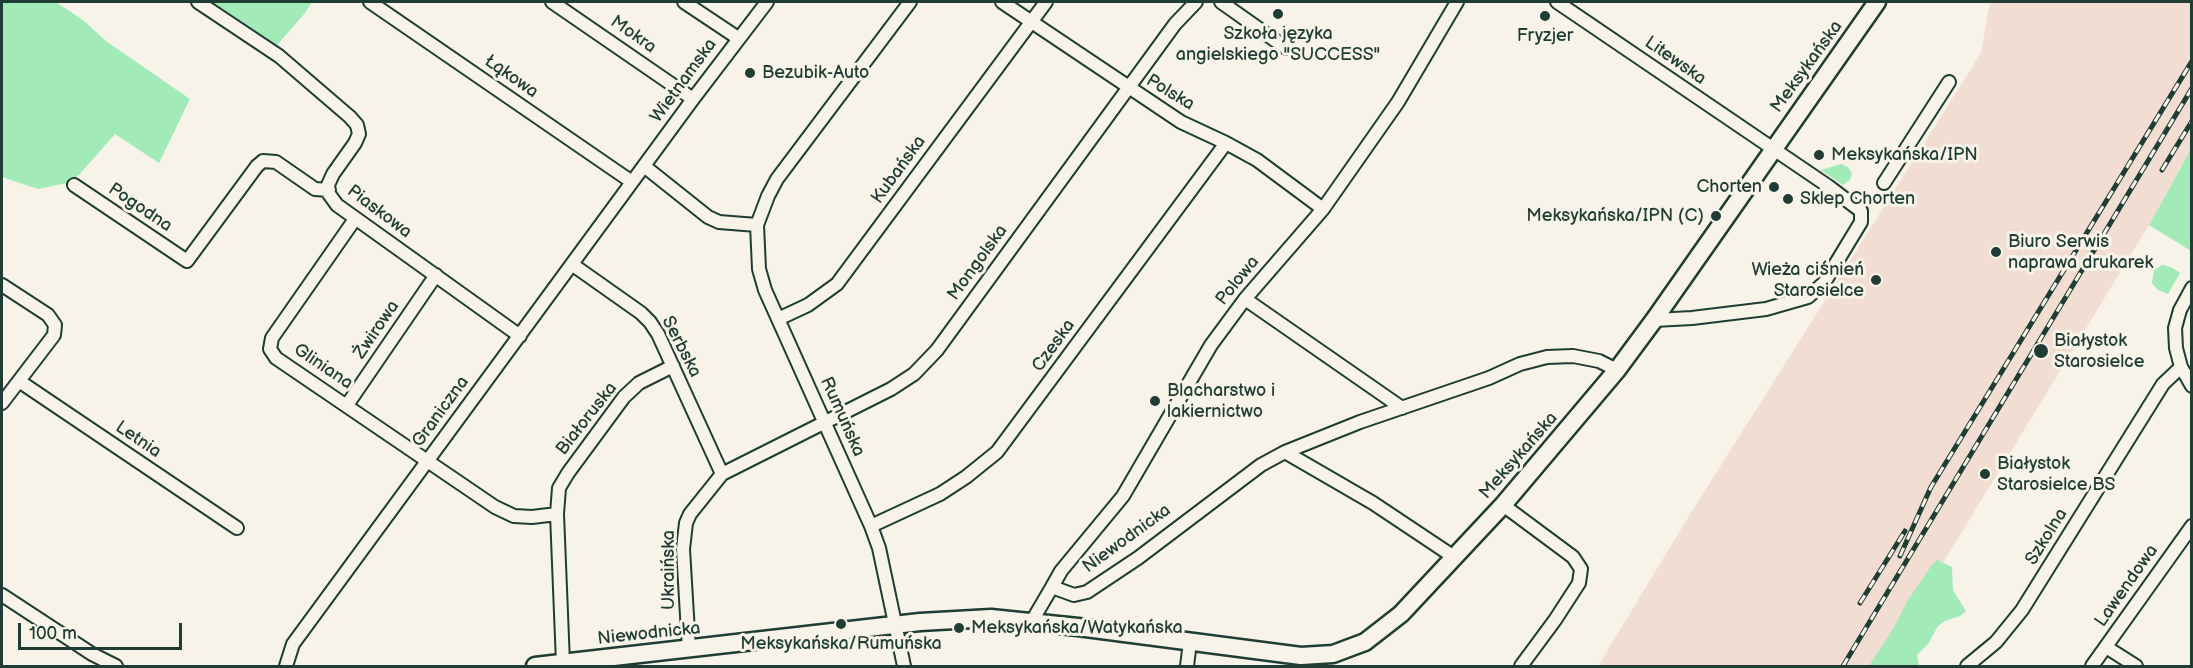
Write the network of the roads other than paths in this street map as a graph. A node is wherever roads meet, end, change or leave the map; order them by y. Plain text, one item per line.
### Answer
1 (198, 2) edge
2 (370, 2) edge
3 (552, 2) edge
4 (684, 2) edge
5 (767, 2) edge
6 (910, 2) edge
7 (1002, 2) edge
8 (1046, 2) edge
9 (1196, 2) edge
10 (1221, 2) edge
11 (1457, 2) edge
12 (1557, 2) edge
13 (1877, 2) edge
14 (1031, 21) junction
15 (738, 38) junction
16 (1286, 48) dead end
17 (1948, 82) dead end
18 (1128, 88) junction
19 (693, 99) junction
20 (1226, 143) junction
21 (1772, 149) junction
22 (644, 166) junction
23 (632, 182) junction
24 (1884, 183) dead end
25 (74, 185) dead end
26 (329, 190) junction
27 (1323, 209) junction
28 (355, 219) junction
29 (758, 225) junction
30 (573, 265) junction
31 (436, 275) junction
32 (2, 285) edge
33 (2192, 288) edge
34 (1245, 299) junction
35 (778, 320) junction
36 (1654, 320) junction
37 (520, 336) junction
38 (673, 366) junction
39 (2181, 367) junction
40 (1617, 370) junction
41 (19, 381) junction
42 (2192, 386) edge
43 (2, 403) edge
44 (347, 405) junction
45 (1402, 408) junction
46 (825, 421) junction
47 (1285, 452) junction
48 (428, 461) junction
49 (722, 474) junction
50 (1503, 505) junction
51 (557, 514) junction
52 (871, 526) junction
53 (2192, 526) edge
54 (237, 528) dead end
55 (1454, 557) junction
56 (1052, 587) junction
57 (2, 595) edge
58 (1032, 621) junction
59 (894, 626) junction
60 (1190, 642) junction
61 (2106, 646) junction
62 (689, 649) junction
63 (563, 663) junction
64 (116, 666) edge
65 (286, 666) edge
66 (535, 666) edge
67 (904, 666) edge
68 (1187, 666) edge
69 (1521, 666) edge
70 (1967, 666) edge
71 (2092, 666) edge
72 (2136, 666) edge

1 - 26 street, Piaskowa
2 - 23 street, Łąkowa
3 - 19 street, Mokra
4 - 15 street
5 - 15 street, Wietnamska
6 - 29 street, Rumuńska
7 - 14 street, Polska
8 - 14 street, Kubańska
9 - 18 street, Mongolska
10 - 16 street
11 - 27 street, Polowa
12 - 21 street, Litewska
13 - 21 street, Meksykańska
14 - 18 street, Polska
14 - 35 street, Kubańska
15 - 19 street, Wietnamska
17 - 24 street
18 - 20 street, Polska
18 - 46 street, Mongolska
19 - 22 street, Wietnamska
20 - 27 street, Polska
20 - 52 street, Czeska
21 - 36 street, Meksykańska
21 - 36 street, Litewska
22 - 23 street, Wietnamska
22 - 29 street
23 - 30 street, Graniczna
25 - 26 street, Pogodna
26 - 28 street, Piaskowa
27 - 34 street, Polowa
28 - 31 street, Piaskowa
28 - 44 street, Gliniana
29 - 35 street, Rumuńska
30 - 37 street, Graniczna
30 - 38 street, Serbska
31 - 37 street, Piaskowa
31 - 44 street, Żwirowa
32 - 41 street
33 - 39 street
34 - 45 street
34 - 56 street, Polowa
35 - 46 street, Rumuńska
36 - 40 street, Meksykańska
37 - 48 street, Graniczna
38 - 49 street, Serbska
38 - 51 street, Białoruska
39 - 42 street
39 - 70 street, Szkolna
40 - 45 street, Niewodnicka
40 - 50 street, Meksykańska
41 - 43 street
41 - 54 street, Letnia
44 - 48 street, Gliniana
45 - 47 street, Niewodnicka
46 - 49 street, Ukraińska
46 - 52 street, Rumuńska
47 - 55 street
47 - 56 street, Niewodnicka
48 - 51 street
48 - 65 street, Graniczna
49 - 62 street, Ukraińska
50 - 55 street, Meksykańska
50 - 69 street
51 - 63 street, Białoruska
52 - 59 street, Rumuńska
53 - 61 street, Lawendowa
55 - 60 street, Meksykańska
56 - 58 street
57 - 64 street
58 - 59 street, Niewodnicka
58 - 60 street, Meksykańska
59 - 62 street, Niewodnicka
59 - 67 street, Rumuńska
60 - 68 street
61 - 71 street, Lawendowa
61 - 72 street
62 - 63 street, Niewodnicka
63 - 66 street, Niewodnicka

